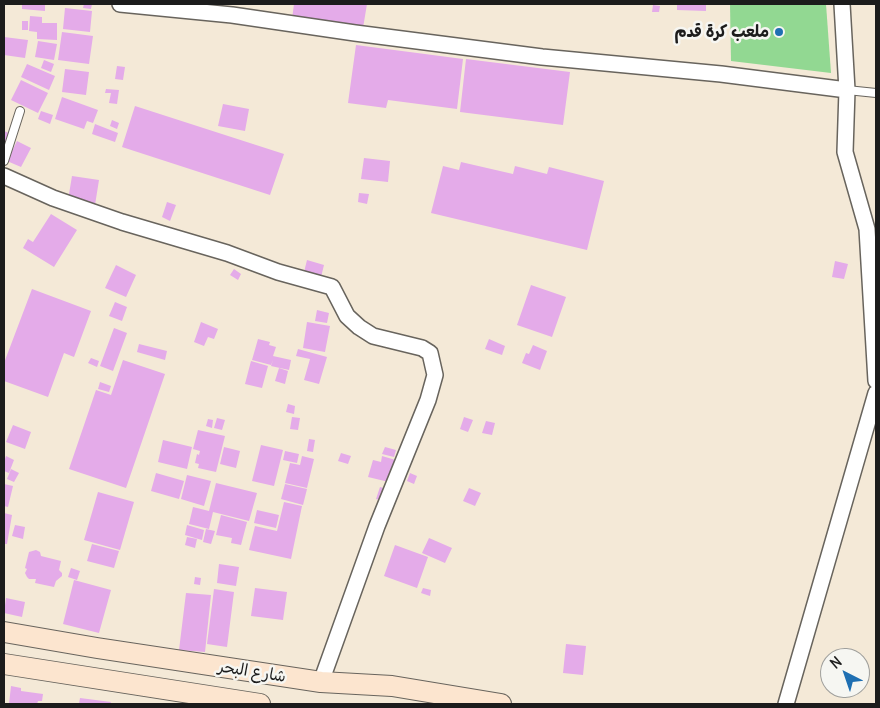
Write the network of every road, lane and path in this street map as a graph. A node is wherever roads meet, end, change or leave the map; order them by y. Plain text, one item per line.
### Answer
1 (120, 4) edge
2 (842, 4) edge
3 (847, 90) junction
4 (876, 93) edge
5 (20, 111) dead end
6 (4, 161) edge
7 (4, 176) edge
8 (876, 381) edge
9 (876, 393) edge
10 (4, 632) edge
11 (4, 664) edge
12 (321, 682) junction
13 (260, 704) edge
14 (501, 704) edge
15 (786, 704) edge

1 - 3 street
2 - 3 street
3 - 4 lane
3 - 8 street
5 - 6 lane
7 - 12 street
9 - 15 street
10 - 12 main road, شارع البحر
11 - 13 main road, شارع البحر
12 - 14 main road, شارع البحر

